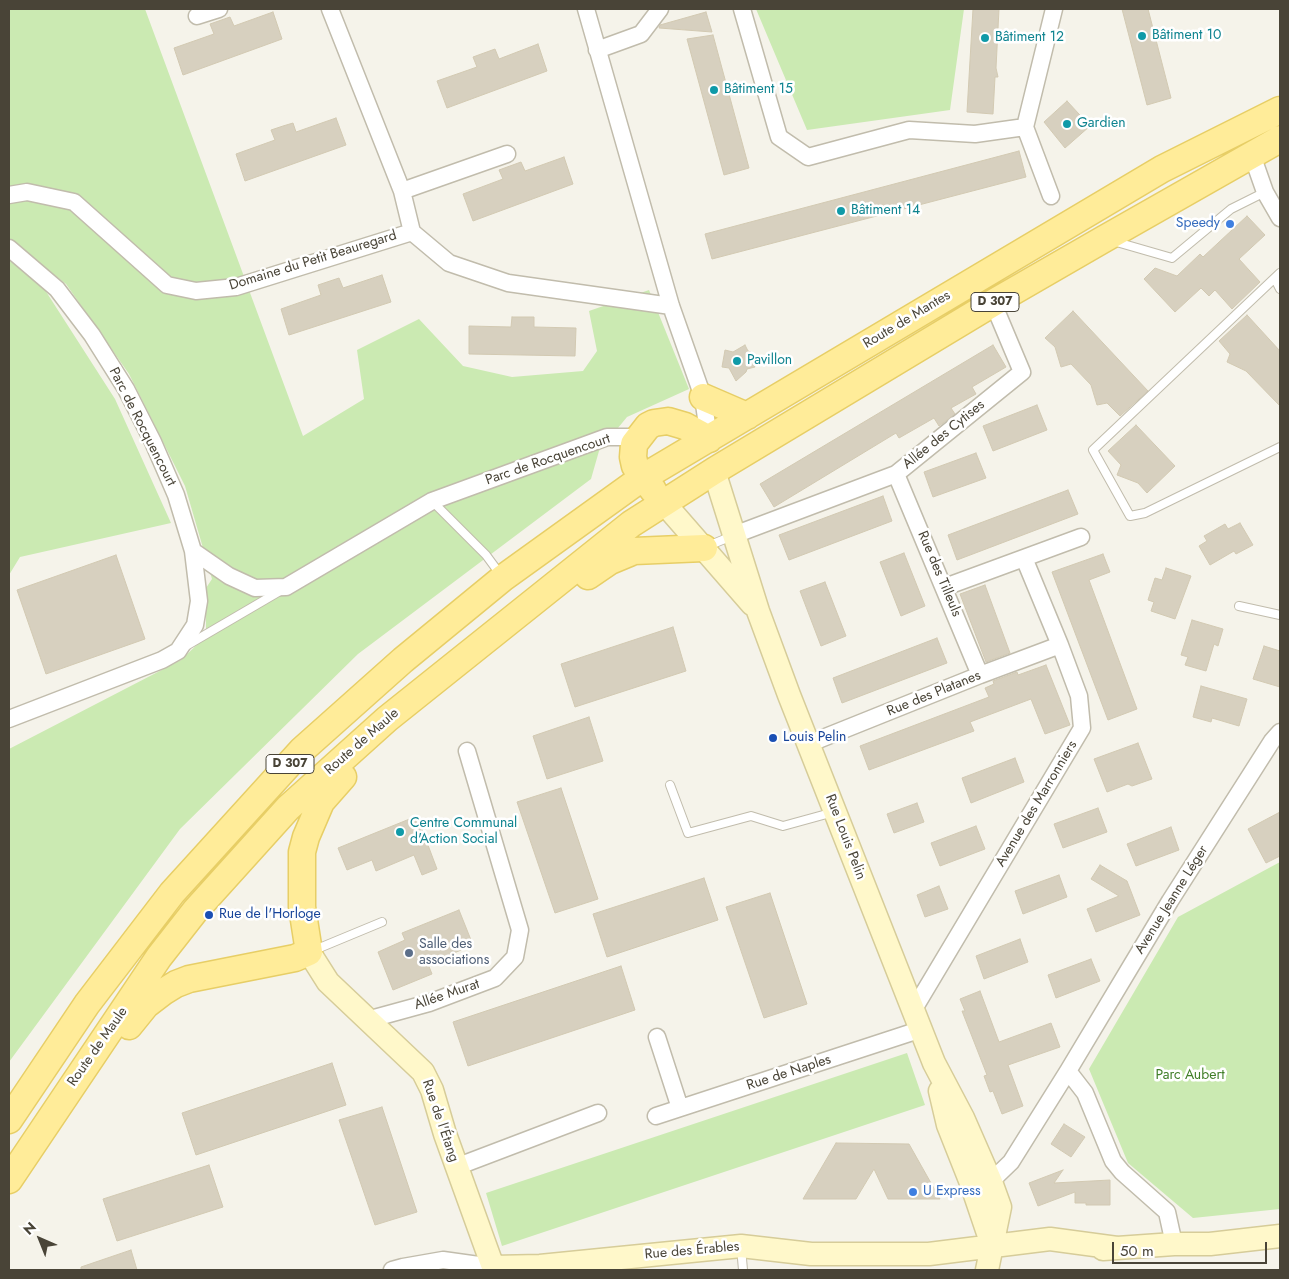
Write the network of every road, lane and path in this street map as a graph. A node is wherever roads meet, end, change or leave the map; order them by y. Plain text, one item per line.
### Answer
1 (219, 9) edge
2 (330, 9) edge
3 (586, 9) edge
4 (660, 9) edge
5 (742, 9) edge
6 (1054, 9) edge
7 (197, 16) dead end
8 (597, 50) junction
9 (1280, 110) edge
10 (1025, 127) junction
11 (1280, 139) edge
12 (508, 154) dead end
13 (1252, 154) junction
14 (402, 191) junction
15 (1265, 192) junction
16 (9, 195) edge
17 (1051, 196) dead end
18 (1280, 218) edge
19 (412, 232) junction
20 (1104, 239) junction
21 (9, 248) edge
22 (1277, 276) edge
23 (1280, 289) edge
24 (993, 303) junction
25 (671, 306) junction
26 (703, 397) junction
27 (747, 416) junction
28 (638, 437) junction
29 (709, 439) junction
30 (1280, 448) edge
31 (714, 471) junction
32 (896, 474) junction
33 (642, 478) junction
34 (432, 501) junction
35 (664, 503) junction
36 (734, 535) junction
37 (1081, 537) dead end
38 (704, 548) junction
39 (194, 552) junction
40 (1024, 558) junction
41 (503, 578) junction
42 (286, 587) junction
43 (945, 587) junction
44 (548, 589) junction
45 (1239, 606) dead end
46 (758, 611) junction
47 (1280, 615) edge
48 (1060, 645) junction
49 (178, 651) junction
50 (980, 674) junction
51 (9, 719) edge
52 (388, 719) junction
53 (1280, 732) edge
54 (808, 744) junction
55 (467, 752) dead end
56 (670, 786) dead end
57 (835, 812) junction
58 (382, 922) dead end
59 (309, 952) junction
60 (918, 1019) junction
61 (367, 1020) junction
62 (657, 1037) dead end
63 (1068, 1071) junction
64 (57, 1106) junction
65 (680, 1108) junction
66 (598, 1113) dead end
67 (656, 1116) dead end
68 (9, 1120) edge
69 (456, 1167) junction
70 (9, 1180) edge
71 (983, 1189) junction
72 (1280, 1236) edge
73 (1174, 1244) junction
74 (741, 1246) junction
75 (993, 1246) junction
76 (540, 1268) edge
77 (493, 1269) edge
78 (392, 1270) edge
79 (743, 1270) edge
80 (986, 1270) edge
81 (994, 1270) edge

1 - 7 street
2 - 14 street, Domaine du Petit Beauregard
3 - 8 street
4 - 8 street
5 - 10 street
6 - 10 street
8 - 25 street
9 - 27 main road, Route de Mantes / D 307
10 - 17 street
11 - 13 main road, D 307
12 - 14 street
13 - 15 street
13 - 20 main road, D 307
14 - 19 street, Domaine du Petit Beauregard
15 - 18 street
15 - 20 lane
16 - 19 street, Domaine du Petit Beauregard
19 - 25 street, Domaine du Petit Beauregard
20 - 24 main road, D 307
21 - 39 street, Parc de Rocquencourt
22 - 23 lane
22 - 30 lane
24 - 31 main road, D 307
24 - 32 street, Allée des Cytises
25 - 26 street
26 - 27 main road
26 - 29 street
27 - 29 main road, Route de Mantes / D 307
28 - 29 main road
28 - 33 main road
28 - 34 street, Parc de Rocquencourt
29 - 31 main road
29 - 33 main road, Route de Mantes / D 307
31 - 35 main road, Route de Maule / D 307
31 - 36 street, Rue Louis Pelin
32 - 36 street, Allée des Cytises
32 - 43 street, Rue des Tilleuls
33 - 35 main road
33 - 41 main road, D 307
34 - 41 lane
34 - 42 street, Parc de Rocquencourt
35 - 38 street, Rue Louis Pelin
35 - 44 main road, Route de Maule / D 307
36 - 38 lane
36 - 46 street, Rue Louis Pelin
37 - 40 street
38 - 44 main road
38 - 46 street, Rue Louis Pelin
39 - 42 street, Parc de Rocquencourt
39 - 49 street, Parc de Rocquencourt
40 - 43 street
40 - 48 street, Avenue des Marronniers
41 - 68 main road, D 307
42 - 49 lane
43 - 50 street, Rue des Tilleuls
44 - 52 main road, Route de Maule / D 307
45 - 47 lane
46 - 54 street, Rue Louis Pelin
48 - 50 street, Rue des Platanes
48 - 60 street, Avenue des Marronniers
49 - 51 street, Parc de Rocquencourt
50 - 54 street, Rue des Platanes
52 - 59 main road
52 - 64 main road, Route de Maule / D 307
53 - 63 street, Avenue Jeanne Léger
54 - 57 street, Rue Louis Pelin
55 - 61 street, Allée Murat
56 - 57 lane
57 - 60 street, Rue Louis Pelin
58 - 59 lane
59 - 61 street, Rue de l'Étang
59 - 64 main road
60 - 65 street, Rue de Naples
60 - 71 street, Rue Louis Pelin
61 - 69 street, Rue de l'Étang
62 - 65 street
63 - 71 street, Avenue Jeanne Léger
63 - 73 street
64 - 70 main road, Route de Maule / D 307
65 - 67 street, Rue de Naples
66 - 69 street
69 - 77 street, Rue de l'Étang
71 - 75 street, Rue Louis Pelin
72 - 73 street, Rue des Érables
73 - 75 street, Rue des Érables
74 - 75 street, Rue des Érables
74 - 76 street, Rue des Érables
74 - 79 lane
75 - 80 street
75 - 81 street, Rue Louis Pelin
76 - 77 street, Rue des Érables
77 - 78 street, Rue des Érables

